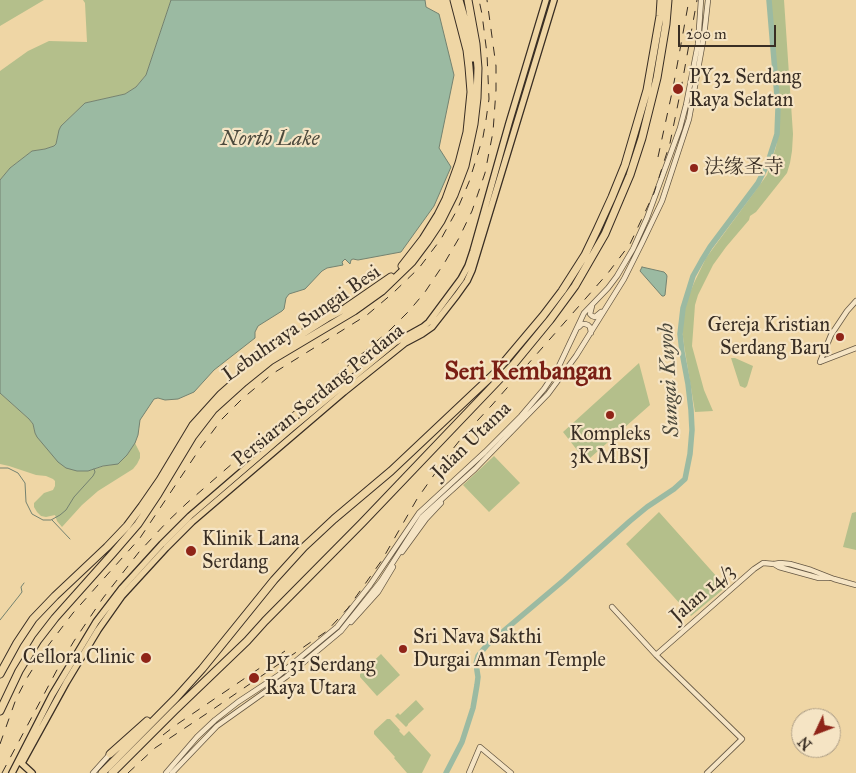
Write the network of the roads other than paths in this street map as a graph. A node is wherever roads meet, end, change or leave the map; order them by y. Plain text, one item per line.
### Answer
1 (449, 0) edge
2 (454, 0) edge
3 (459, 0) edge
4 (468, 0) edge
5 (546, 0) edge
6 (554, 0) edge
7 (661, 0) edge
8 (668, 0) edge
9 (701, 0) edge
10 (708, 0) edge
11 (550, 13) junction
12 (540, 18) junction
13 (459, 22) junction
14 (538, 52) junction
15 (529, 54) junction
16 (478, 68) junction
17 (628, 271) junction
18 (856, 301) edge
19 (592, 305) junction
20 (606, 308) junction
21 (591, 332) junction
22 (574, 335) junction
23 (856, 348) edge
24 (275, 447) junction
25 (774, 564) junction
26 (799, 573) junction
27 (820, 574) junction
28 (830, 578) junction
29 (856, 585) edge
30 (612, 607) dead end
31 (656, 656) junction
32 (0, 674) edge
33 (55, 697) junction
34 (0, 711) edge
35 (160, 714) junction
36 (27, 754) junction
37 (110, 754) joint
38 (17, 766) edge
39 (29, 772) edge
40 (93, 773) edge
41 (102, 773) edge
42 (112, 773) edge
43 (166, 773) edge
44 (172, 773) edge
45 (469, 773) edge
46 (511, 773) edge
47 (707, 773) edge

1 - 13 highway
2 - 13 highway, Lebuhraya Sungai Besi
3 - 16 highway
4 - 16 highway, Lebuhraya Sungai Besi
5 - 12 main road, Persiaran Serdang Perdana
6 - 11 main road, Persiaran Serdang Perdana
7 - 35 highway
8 - 42 highway
9 - 19 street, Jalan Utama
10 - 17 street, Jalan Utama
11 - 12 main road
11 - 14 main road, Persiaran Serdang Perdana
12 - 15 main road, Persiaran Serdang Perdana
13 - 32 highway, Lebuhraya Sungai Besi
14 - 15 main road
14 - 24 main road, Persiaran Serdang Perdana
15 - 24 main road, Persiaran Serdang Perdana
16 - 34 highway, Lebuhraya Sungai Besi
17 - 20 street, Jalan Utama
17 - 21 street
18 - 23 street
19 - 20 street
19 - 22 street, Jalan Utama
20 - 21 street, Jalan Utama
21 - 22 street
21 - 44 street, Jalan Utama
22 - 43 street, Jalan Utama
24 - 33 main road, Persiaran Serdang Perdana
25 - 26 street, Jalan 14/3
25 - 27 street, Jalan 14/3
25 - 31 street, Jalan 14/3
26 - 27 street
26 - 28 street, Jalan 14/3
27 - 28 street, Jalan 14/3
28 - 29 street, Jalan 14/3
30 - 31 street
31 - 47 street
33 - 36 main road, Persiaran Serdang Perdana
33 - 38 main road, Persiaran Serdang Perdana
35 - 37 highway
35 - 41 highway
36 - 38 main road, Persiaran Serdang Perdana
36 - 39 main road
37 - 40 street
38 - 39 main road
45 - 46 street

